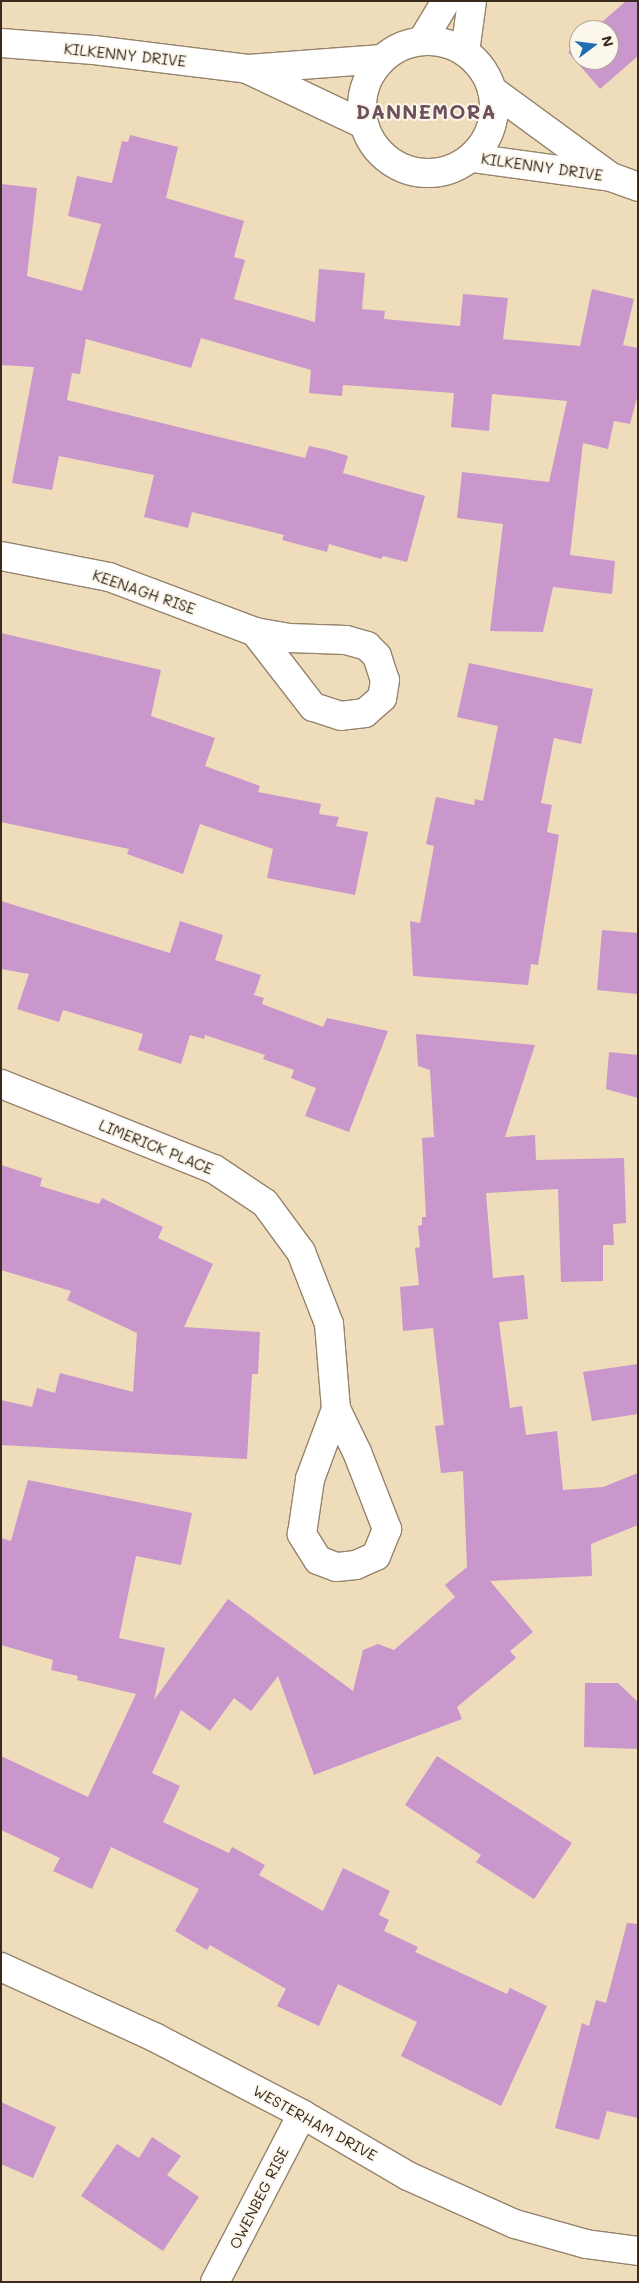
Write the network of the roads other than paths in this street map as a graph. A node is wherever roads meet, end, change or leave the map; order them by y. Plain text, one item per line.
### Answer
1 (446, 1) edge
2 (472, 1) edge
3 (422, 41) junction
4 (1, 44) edge
5 (465, 52) junction
6 (382, 59) junction
7 (248, 70) junction
8 (492, 90) junction
9 (363, 124) junction
10 (472, 158) junction
11 (611, 177) junction
12 (638, 187) edge
13 (1, 556) edge
14 (255, 632) dead end
15 (1, 1084) edge
16 (336, 1409) junction
17 (1, 1967) edge
18 (302, 2114) junction
19 (638, 2251) edge
20 (215, 2282) edge

1 - 3 street
2 - 5 street
3 - 5 street
3 - 6 street
4 - 7 street, KILKENNY DRIVE
5 - 8 street
6 - 7 street, KILKENNY DRIVE
6 - 9 street
7 - 9 street, KILKENNY DRIVE
8 - 10 street
8 - 11 street, KILKENNY DRIVE
9 - 10 street
10 - 11 street, KILKENNY DRIVE
11 - 12 street, KILKENNY DRIVE
13 - 14 street, KEENAGH RISE
15 - 16 street, LIMERICK PLACE
16 - 16 street, LIMERICK PLACE
17 - 18 street, WESTERHAM DRIVE
18 - 19 street, WESTERHAM DRIVE
18 - 20 street, OWENBEG RISE

